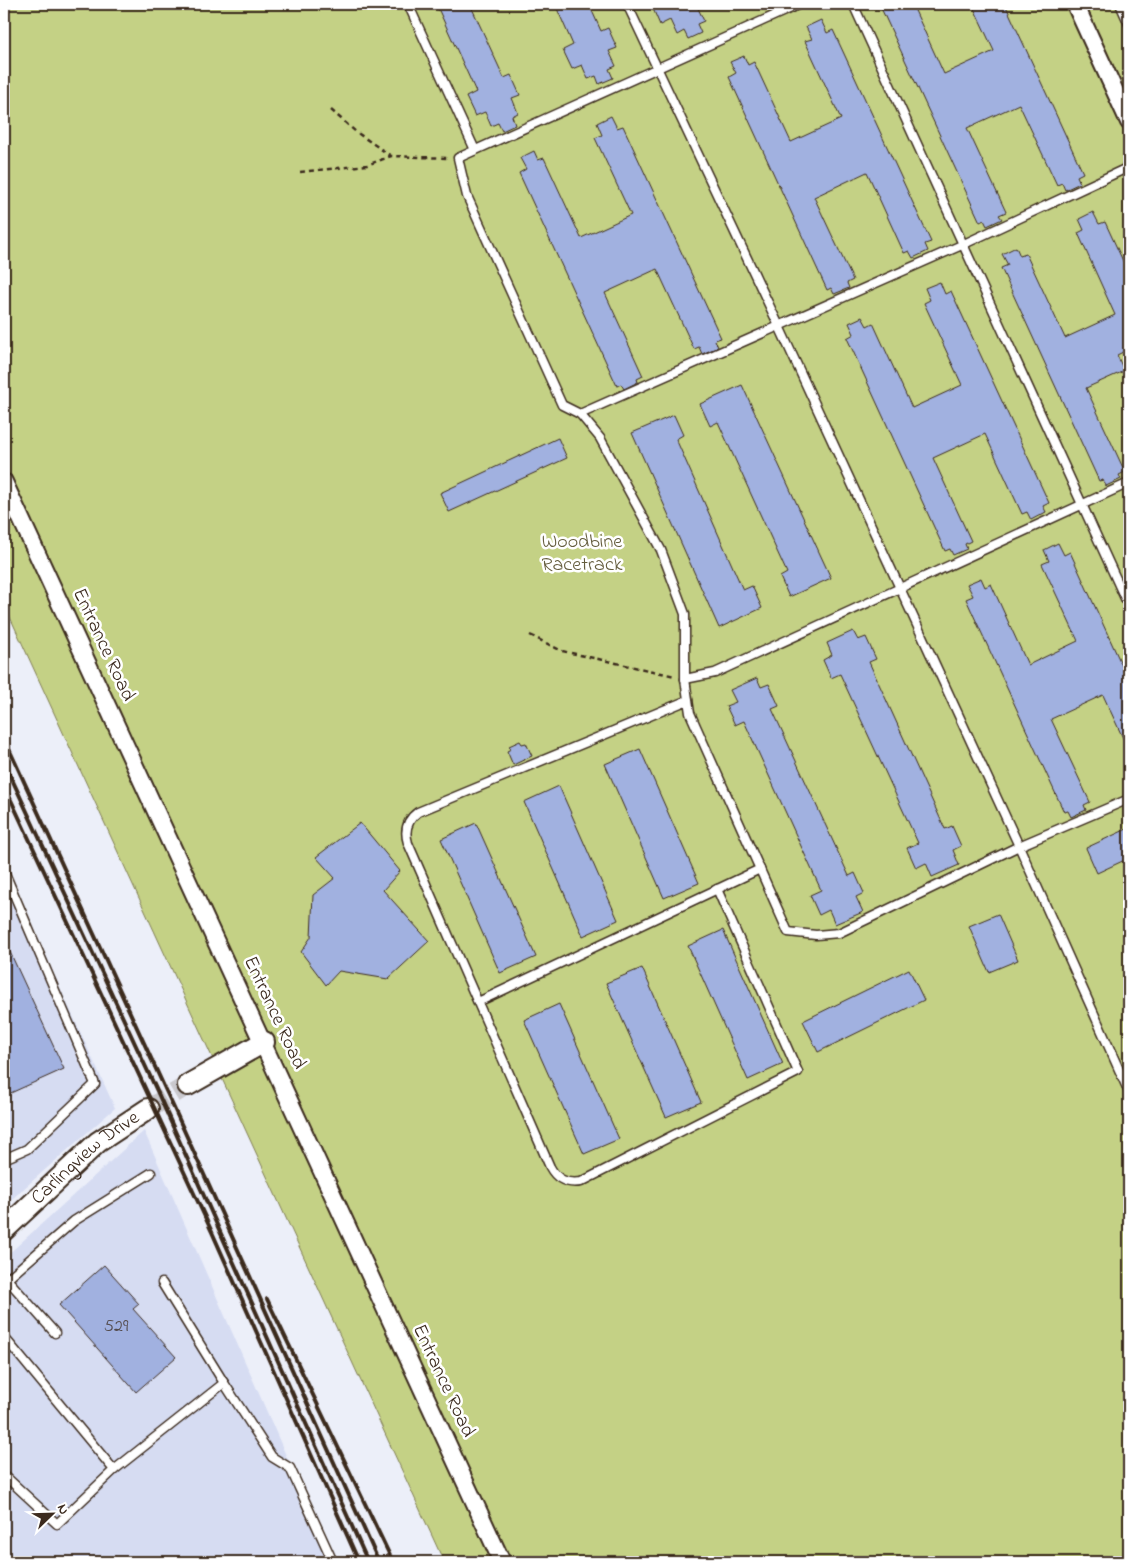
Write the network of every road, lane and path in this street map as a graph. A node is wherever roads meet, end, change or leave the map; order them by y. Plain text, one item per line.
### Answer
1 (408, 4) edge
2 (628, 4) edge
3 (800, 4) edge
4 (853, 4) edge
5 (1075, 4) edge
6 (1120, 4) edge
7 (1129, 24) edge
8 (658, 70) junction
9 (331, 110) dead end
10 (1129, 122) edge
11 (475, 150) junction
12 (391, 156) junction
13 (458, 158) junction
14 (1129, 167) edge
15 (300, 172) dead end
16 (964, 244) junction
17 (779, 326) junction
18 (580, 414) junction
19 (4, 482) edge
20 (1129, 483) edge
21 (1083, 505) junction
22 (900, 588) junction
23 (1129, 607) edge
24 (530, 635) dead end
25 (685, 679) junction
26 (688, 700) junction
27 (1129, 799) edge
28 (1019, 846) junction
29 (760, 869) junction
30 (4, 871) edge
31 (717, 889) junction
32 (478, 1002) junction
33 (264, 1042) junction
34 (188, 1085) tunnel mouth
35 (1129, 1092) edge
36 (148, 1109) tunnel mouth
37 (4, 1159) edge
38 (151, 1173) dead end
39 (4, 1230) edge
40 (5, 1280) edge
41 (162, 1283) dead end
42 (54, 1333) dead end
43 (4, 1338) edge
44 (224, 1383) junction
45 (114, 1470) junction
46 (4, 1475) edge
47 (333, 1562) edge
48 (502, 1562) edge

1 - 11 lane
2 - 8 lane
3 - 8 lane
4 - 16 lane
5 - 10 street
6 - 7 lane
8 - 11 lane
8 - 17 lane
9 - 12 path
11 - 13 lane
12 - 13 path
12 - 15 path
13 - 18 lane
14 - 16 lane
16 - 17 lane
16 - 21 lane
17 - 18 lane
17 - 22 lane
18 - 25 lane
19 - 33 street, Entrance Road
20 - 21 lane
21 - 22 lane
21 - 23 lane
22 - 25 lane
22 - 28 lane
24 - 25 path
25 - 26 lane
26 - 29 lane
26 - 32 lane
27 - 28 lane
28 - 29 lane
28 - 35 lane
29 - 31 lane
30 - 37 lane
31 - 32 lane
31 - 32 lane
33 - 34 street
33 - 48 street, Entrance Road
36 - 39 street, Carlingview Drive
38 - 40 lane
40 - 42 lane
41 - 44 lane
43 - 45 lane
44 - 45 lane
44 - 47 lane
45 - 46 lane

